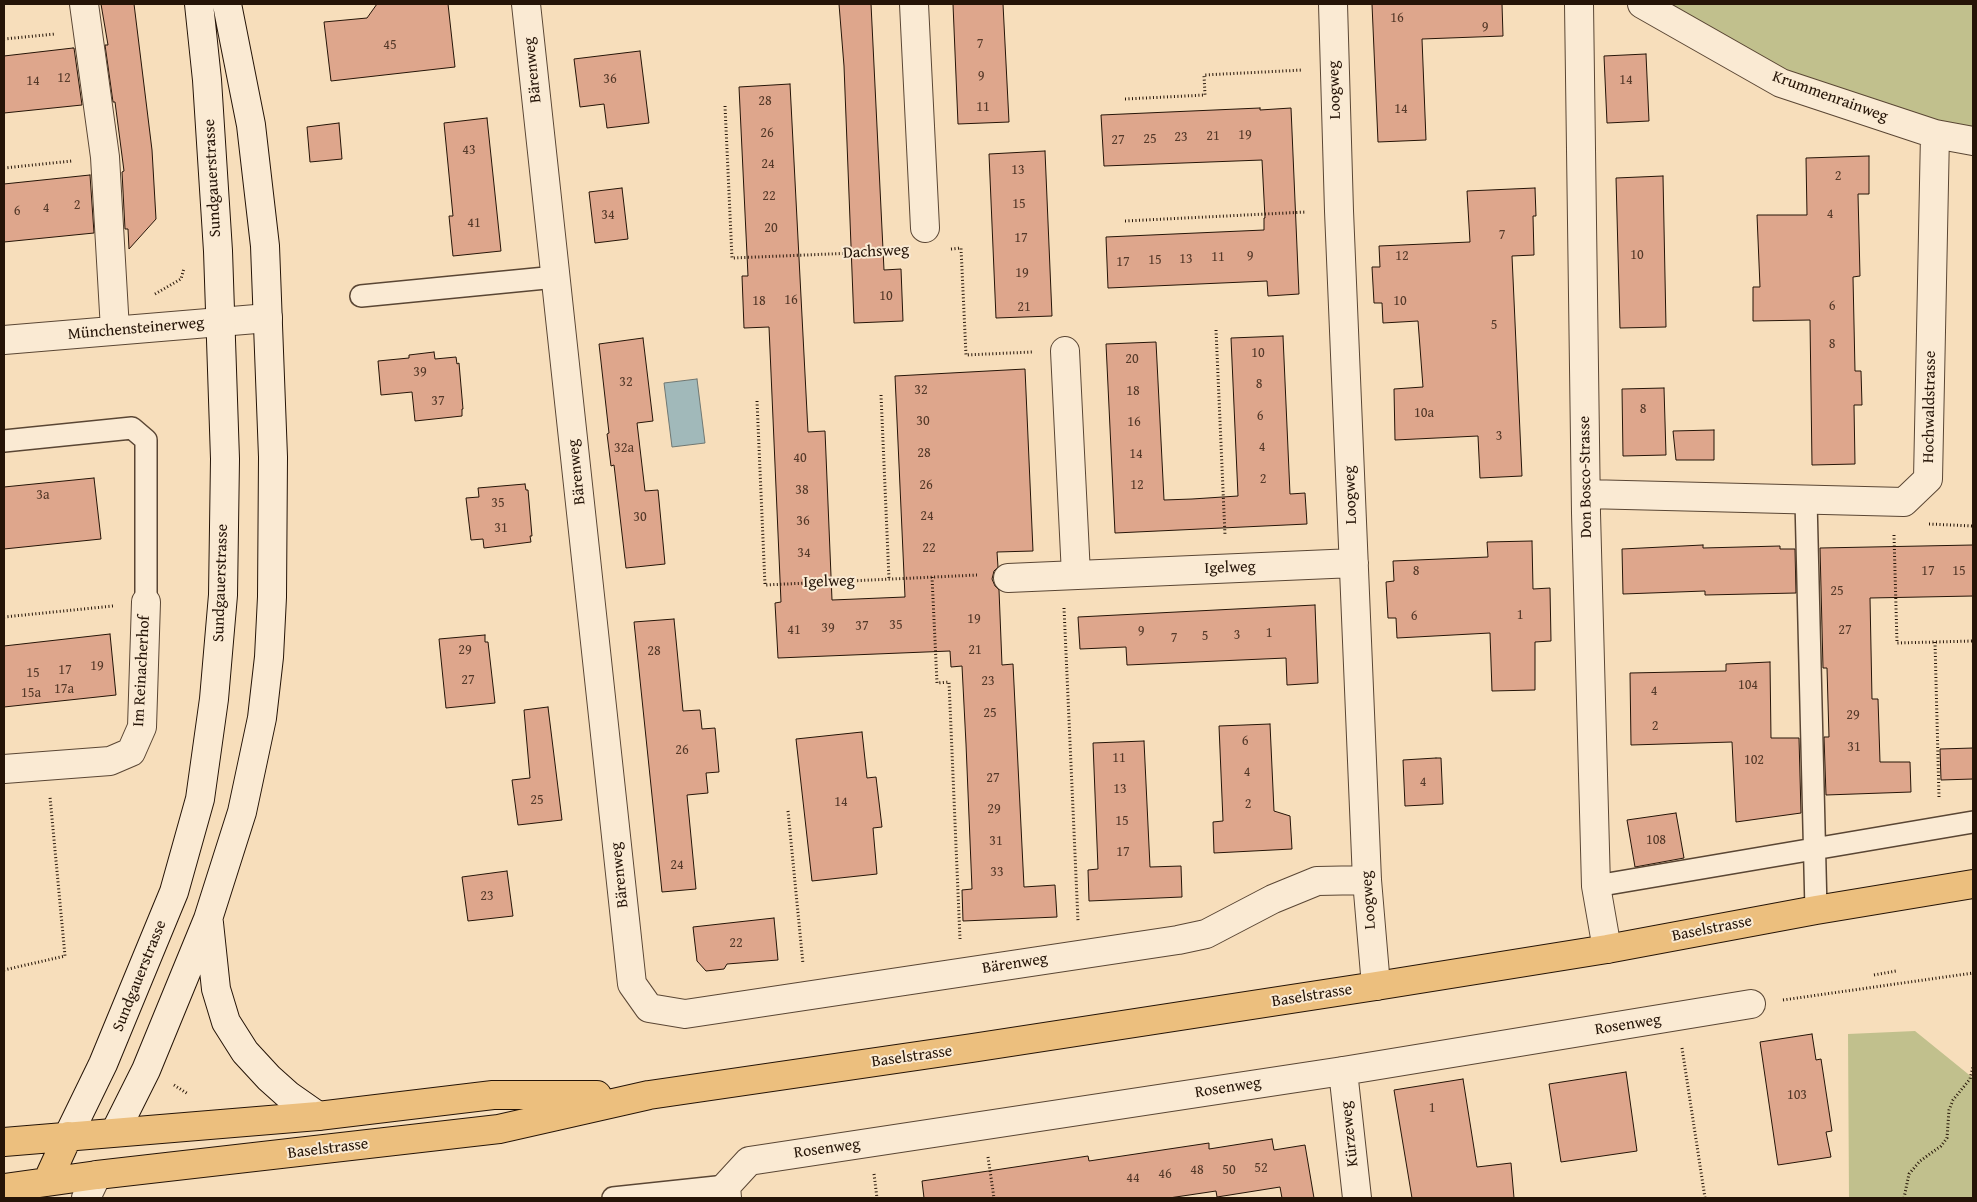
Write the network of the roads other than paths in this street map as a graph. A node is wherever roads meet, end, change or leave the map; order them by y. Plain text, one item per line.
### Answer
1 (84, 4) edge
2 (199, 4) edge
3 (227, 4) edge
4 (526, 4) edge
5 (914, 4) edge
6 (1333, 4) edge
7 (1578, 4) edge
8 (1642, 4) edge
9 (1935, 134) junction
10 (1973, 141) edge
11 (925, 239) road end
12 (556, 277) junction
13 (361, 296) dead end
14 (268, 318) junction
15 (220, 322) junction
16 (115, 330) junction
17 (4, 340) edge
18 (1065, 351) road end
19 (4, 441) edge
20 (1586, 494) junction
21 (1806, 500) junction
22 (1354, 563) junction
23 (1069, 575) junction
24 (1008, 578) road end
25 (146, 602) joint
26 (4, 769) edge
27 (1973, 822) edge
28 (1814, 849) junction
29 (1367, 880) junction
30 (1973, 884) edge
31 (1596, 886) junction
32 (1816, 910) junction
33 (208, 919) junction
34 (1607, 948) junction
35 (1376, 986) junction
36 (1751, 1004) road end
37 (1343, 1070) junction
38 (649, 1095) junction
39 (318, 1116) junction
40 (116, 1132) junction
41 (68, 1136) junction
42 (4, 1142) edge
43 (92, 1187) edge
44 (4, 1188) edge
45 (44, 1190) edge
46 (726, 1192) edge
47 (613, 1198) edge
48 (1357, 1198) edge

1 - 16 street
2 - 15 street, Sundgauerstrasse
3 - 14 street
4 - 12 street, Bärenweg
5 - 11 street, Dachsweg
6 - 22 street, Loogweg
7 - 20 street, Don Bosco-Strasse
8 - 9 street, Krummenrainweg
9 - 10 street, Krummenrainweg
9 - 21 street, Hochwaldstrasse
12 - 13 lane
12 - 29 street, Bärenweg
14 - 15 street, Münchensteinerweg
14 - 33 street
15 - 16 street, Münchensteinerweg
15 - 41 street, Sundgauerstrasse
16 - 17 street, Münchensteinerweg
18 - 23 street
19 - 25 lane
20 - 21 street, Hochwaldstrasse
20 - 31 street, Don Bosco-Strasse
21 - 28 lane
22 - 23 street, Igelweg
22 - 29 street, Loogweg
23 - 24 street, Igelweg
25 - 26 street, Im Reinacherhof
27 - 28 lane
28 - 31 lane
28 - 32 lane
29 - 35 street, Loogweg
30 - 32 main road, Baselstrasse
31 - 34 street, Don Bosco-Strasse
32 - 34 main road, Baselstrasse
33 - 39 street
33 - 40 street
34 - 35 main road, Baselstrasse
35 - 38 main road, Baselstrasse
36 - 37 street, Rosenweg
37 - 46 street, Rosenweg
37 - 48 street, Kürzeweg
38 - 39 main road, Baselstrasse
38 - 43 main road, Baselstrasse
39 - 40 main road, Baselstrasse
40 - 41 main road, Baselstrasse
40 - 43 main road
41 - 42 main road, Baselstrasse
41 - 45 main road
43 - 45 main road, Baselstrasse
44 - 45 main road, Baselstrasse
46 - 47 lane

